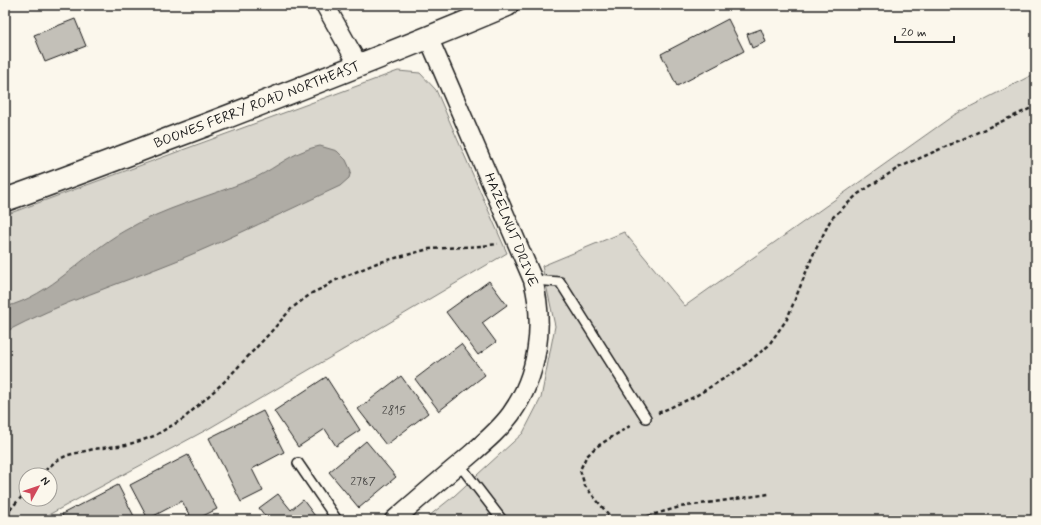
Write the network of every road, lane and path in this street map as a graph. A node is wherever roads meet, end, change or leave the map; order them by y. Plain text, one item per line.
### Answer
1 (325, 5) edge
2 (507, 5) edge
3 (429, 38) junction
4 (359, 66) junction
5 (1036, 106) edge
6 (5, 200) edge
7 (500, 244) dead end
8 (533, 280) junction
9 (646, 418) junction
10 (298, 463) dead end
11 (459, 464) junction
12 (49, 467) edge
13 (769, 494) dead end
14 (18, 501) edge
15 (5, 515) edge
16 (498, 518) edge
17 (337, 520) edge
18 (394, 520) edge
19 (613, 520) edge
20 (634, 520) edge

1 - 4 street
2 - 3 main road, BOONES FERRY ROAD NORTHEAST
3 - 4 main road, BOONES FERRY ROAD NORTHEAST
3 - 8 street, HAZELNUT DRIVE
4 - 6 main road, BOONES FERRY ROAD NORTHEAST
5 - 9 path
7 - 12 path
8 - 9 lane
8 - 11 street, HAZELNUT DRIVE
9 - 19 path
10 - 17 lane
11 - 16 lane
11 - 18 street, HAZELNUT DRIVE
13 - 20 path
14 - 15 path

